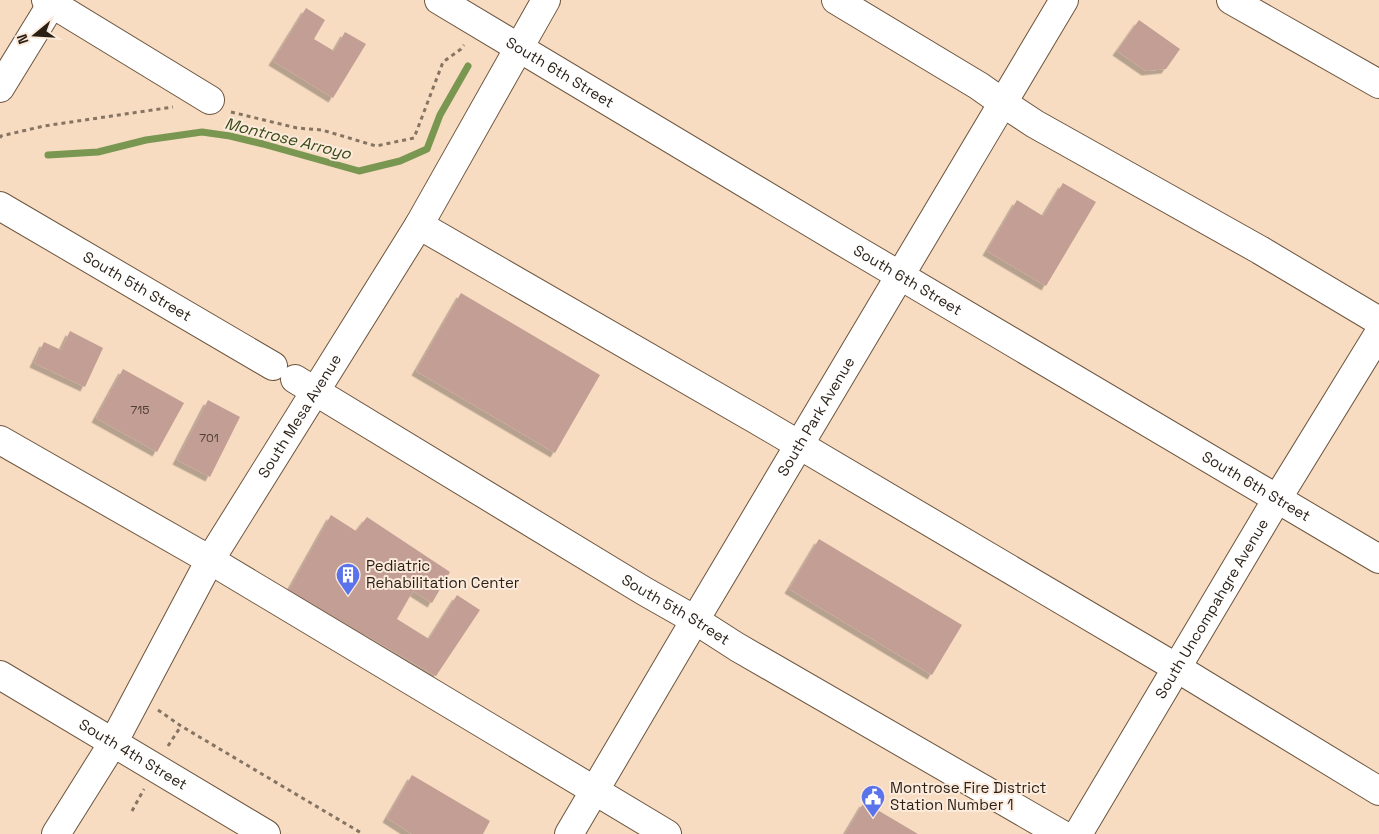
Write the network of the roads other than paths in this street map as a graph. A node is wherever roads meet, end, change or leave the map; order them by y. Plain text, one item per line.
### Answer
1 (439, 0) edge
2 (546, 0) edge
3 (836, 0) edge
4 (1064, 0) edge
5 (1231, 0) edge
6 (51, 1) edge
7 (520, 48) junction
8 (1379, 84) edge
9 (0, 88) edge
10 (1003, 104) junction
11 (217, 106) road end
12 (0, 206) edge
13 (419, 225) junction
14 (901, 275) junction
15 (1379, 321) edge
16 (1379, 333) edge
17 (295, 379) junction
18 (0, 440) edge
19 (800, 445) junction
20 (1277, 499) junction
21 (1379, 559) edge
22 (210, 560) junction
23 (695, 620) junction
24 (1177, 668) junction
25 (0, 675) edge
26 (114, 742) junction
27 (595, 790) junction
28 (1379, 790) edge
29 (56, 834) edge
30 (266, 834) edge
31 (569, 834) edge
32 (667, 834) edge
33 (1060, 834) edge
34 (1078, 834) edge

1 - 7 street, South 6th Street
2 - 7 street, South Mesa Avenue
3 - 10 street
4 - 10 street, South Park Avenue
5 - 8 street
6 - 9 street
6 - 11 street
7 - 13 street, South Mesa Avenue
7 - 14 street, South 6th Street
10 - 14 street, South Park Avenue
10 - 15 street
12 - 17 street, South 5th Street
13 - 17 street, South Mesa Avenue
13 - 19 street
14 - 19 street, South Park Avenue
14 - 20 street, South 6th Street
16 - 20 street, South Uncompahgre Avenue
17 - 22 street, South Mesa Avenue
17 - 23 street, South 5th Street
18 - 22 street
19 - 23 street, South Park Avenue
19 - 24 street
20 - 21 street, South 6th Street
20 - 24 street, South Uncompahgre Avenue
22 - 26 street, South Mesa Avenue
22 - 27 street
23 - 27 street, South Park Avenue
23 - 33 street, South 5th Street
24 - 28 street
24 - 34 street, South Uncompahgre Avenue
25 - 26 street, South 4th Street
26 - 29 street, South Mesa Avenue
26 - 30 street, South 4th Street
27 - 31 street, South Park Avenue
27 - 32 street

